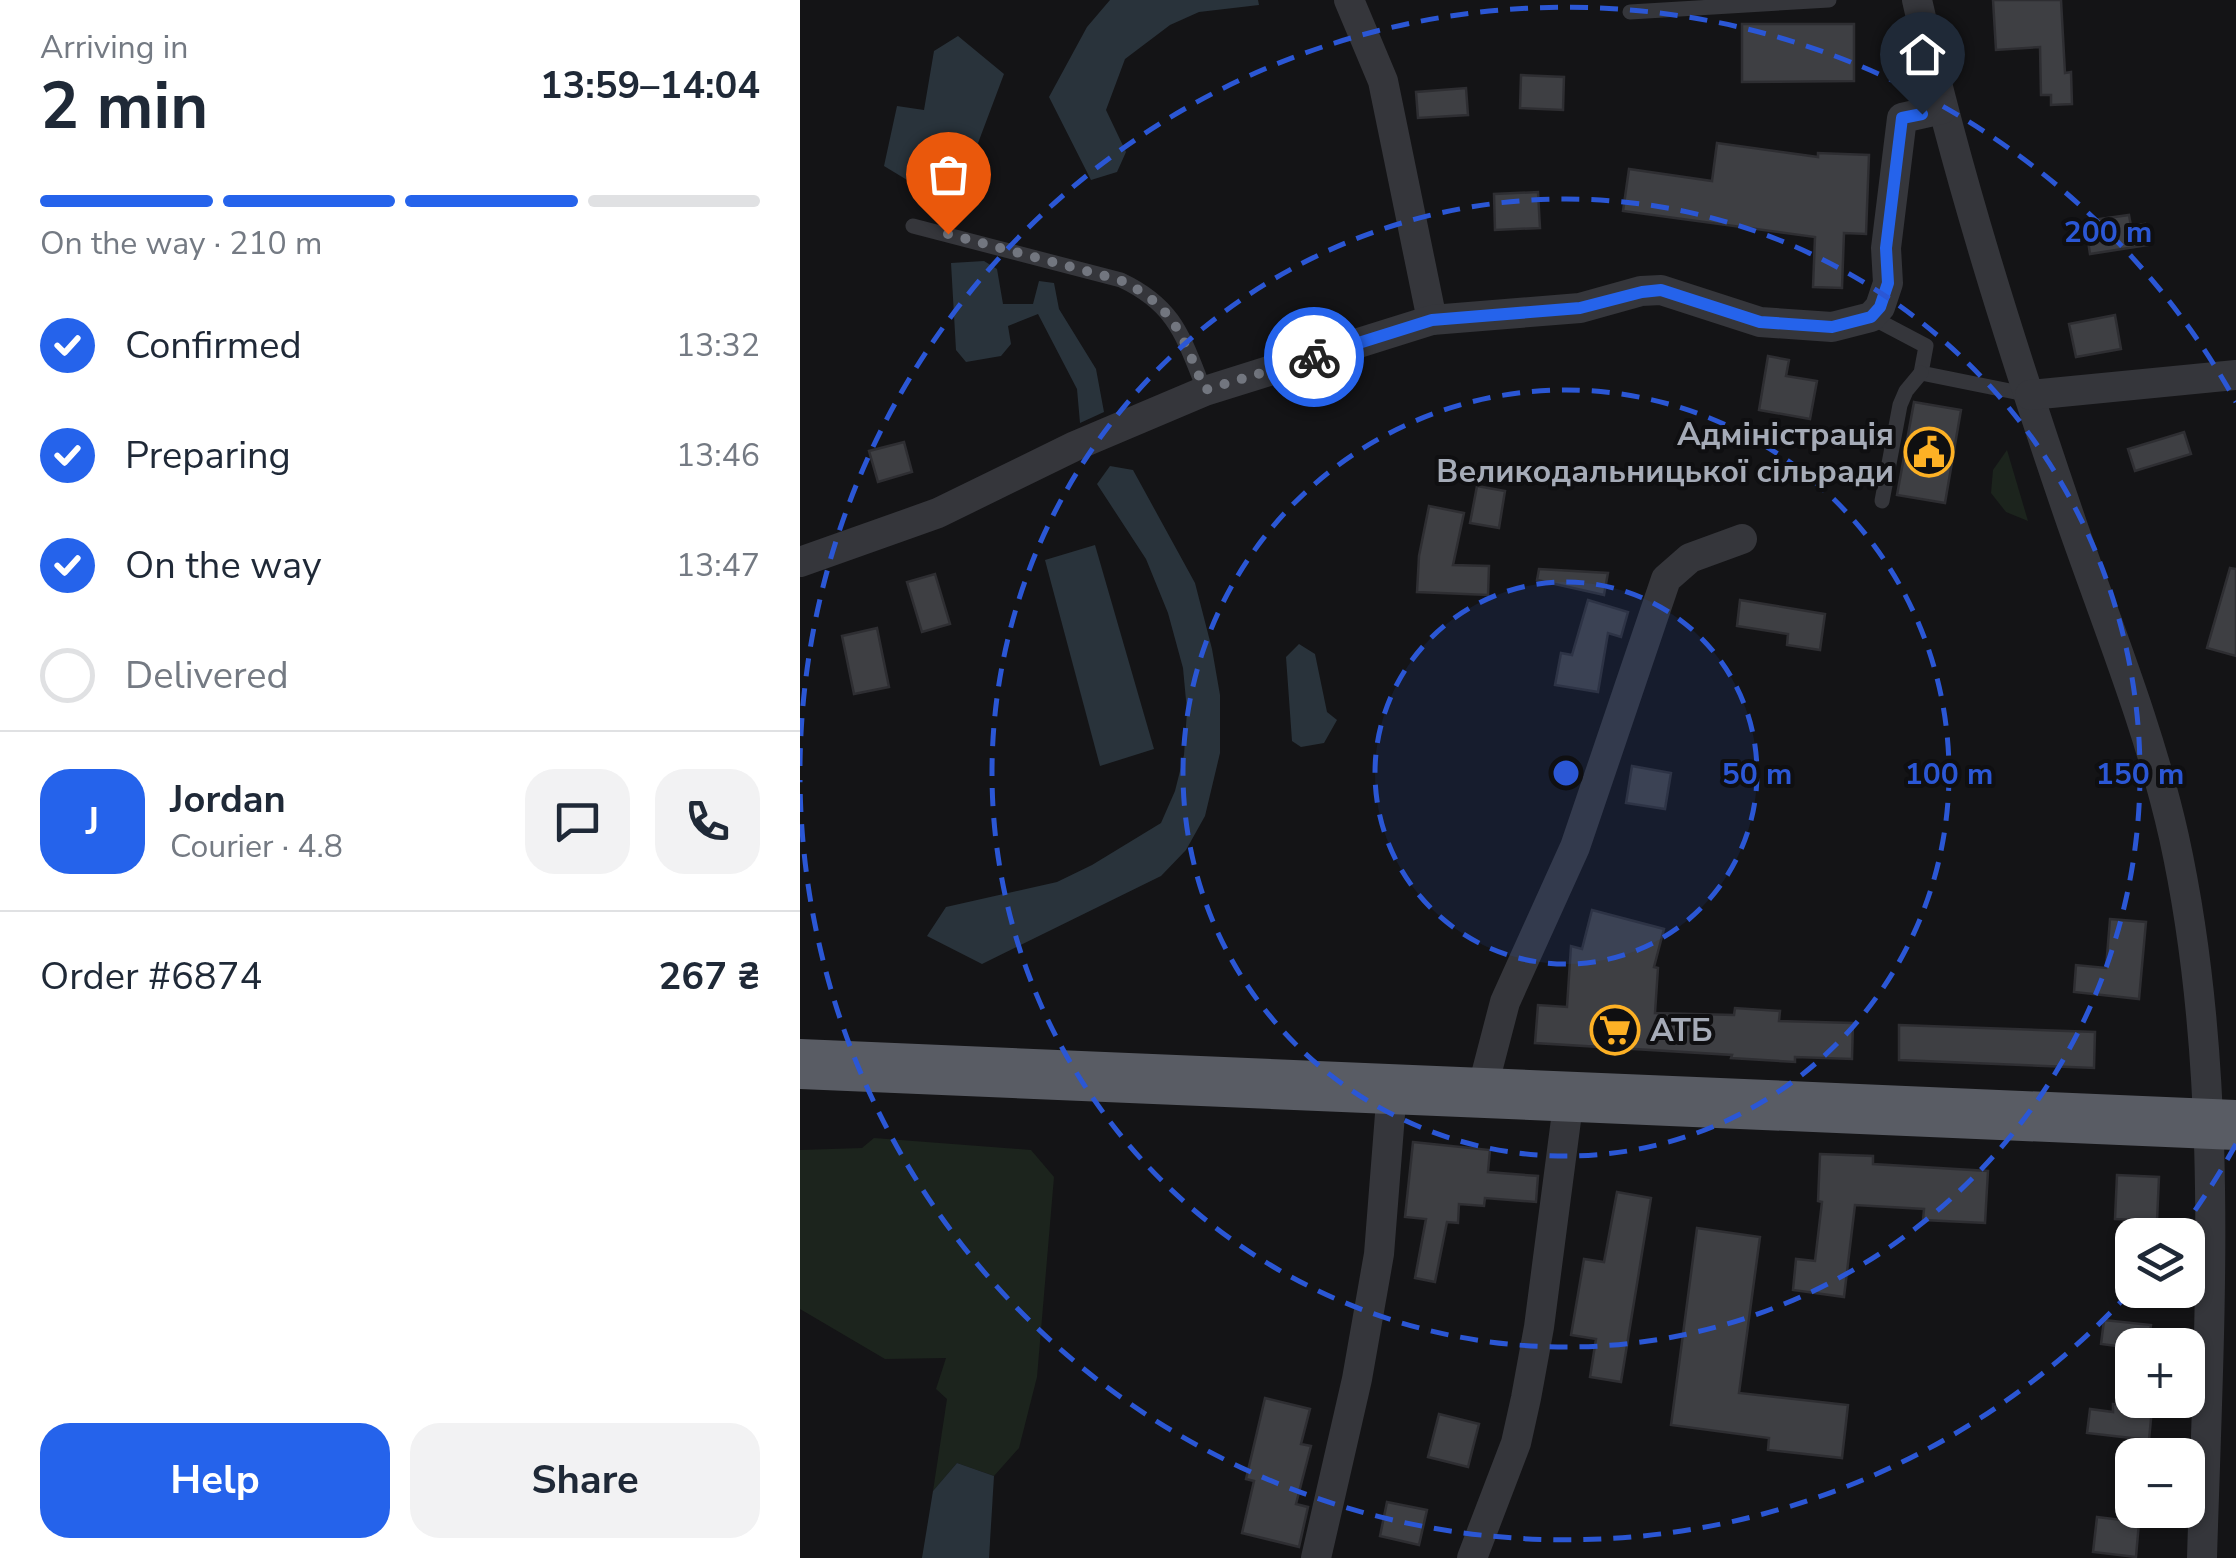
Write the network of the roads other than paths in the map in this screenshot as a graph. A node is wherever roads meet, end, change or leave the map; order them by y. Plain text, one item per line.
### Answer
1 (1350, 0) edge
2 (1828, 0) edge
3 (1917, 0) edge
4 (1630, 12) dead end
5 (1942, 108) junction
6 (914, 226) dead end
7 (1871, 317) junction
8 (1432, 320) junction
9 (1921, 373) junction
10 (2236, 375) edge
11 (1205, 390) junction
12 (2030, 395) junction
13 (1882, 501) dead end
14 (1742, 538) dead end
15 (800, 562) edge
16 (800, 1064) edge
17 (1392, 1088) junction
18 (1482, 1094) junction
19 (1569, 1097) junction
20 (2223, 1125) edge
21 (1316, 1558) edge
22 (1472, 1558) edge
23 (2202, 1558) edge

1 - 8 street
2 - 4 lane
3 - 5 street
5 - 7 street
5 - 12 street
6 - 11 lane
7 - 8 street
7 - 9 lane
8 - 11 street
9 - 12 lane
9 - 13 lane
10 - 12 street
11 - 15 street
12 - 20 street
14 - 18 street
16 - 17 highway
17 - 18 highway
17 - 21 street
18 - 19 highway
19 - 20 highway
19 - 22 street
20 - 23 street

